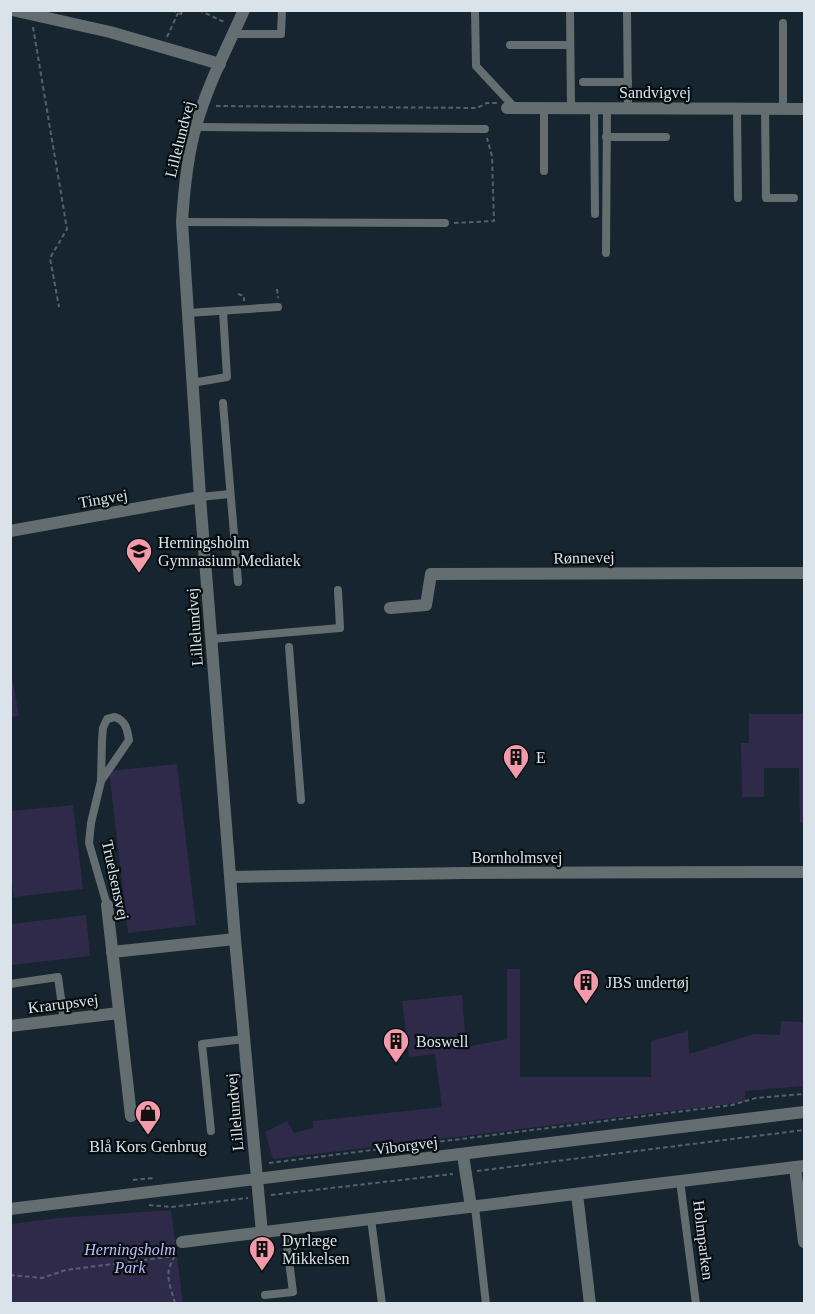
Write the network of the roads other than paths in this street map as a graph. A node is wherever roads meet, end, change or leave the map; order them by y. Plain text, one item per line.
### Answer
1 (12, 10) edge
2 (244, 10) edge
3 (282, 10) edge
4 (476, 10) edge
5 (570, 10) edge
6 (627, 10) edge
7 (783, 23) dead end
8 (235, 31) junction
9 (510, 45) dead end
10 (570, 45) junction
11 (220, 64) junction
12 (582, 82) dead end
13 (628, 82) junction
14 (511, 108) joint
15 (544, 108) junction
16 (737, 108) junction
17 (765, 108) junction
18 (783, 108) junction
19 (571, 109) junction
20 (600, 109) junction
21 (628, 109) junction
22 (804, 109) edge
23 (196, 127) junction
24 (485, 129) road end
25 (606, 137) junction
26 (666, 137) dead end
27 (544, 171) dead end
28 (738, 198) dead end
29 (794, 198) dead end
30 (595, 214) dead end
31 (182, 222) junction
32 (445, 223) road end
33 (606, 253) dead end
34 (278, 307) dead end
35 (223, 311) junction
36 (188, 313) junction
37 (192, 382) junction
38 (223, 403) dead end
39 (230, 494) junction
40 (200, 497) junction
41 (10, 531) edge
42 (804, 573) edge
43 (237, 582) dead end
44 (338, 590) dead end
45 (390, 608) dead end
46 (211, 639) junction
47 (289, 647) dead end
48 (101, 781) junction
49 (301, 800) dead end
50 (804, 872) edge
51 (230, 877) junction
52 (106, 905) joint
53 (235, 939) junction
54 (112, 952) junction
55 (10, 984) edge
56 (119, 1013) junction
57 (64, 1020) junction
58 (10, 1026) edge
59 (244, 1039) junction
60 (804, 1112) edge
61 (131, 1116) dead end
62 (211, 1131) dead end
63 (464, 1155) junction
64 (800, 1167) edge
65 (257, 1180) junction
66 (680, 1181) junction
67 (801, 1186) edge
68 (577, 1194) junction
69 (473, 1207) junction
70 (10, 1209) edge
71 (371, 1219) junction
72 (285, 1230) junction
73 (261, 1233) junction
74 (182, 1242) road end
75 (804, 1242) edge
76 (265, 1295) dead end
77 (382, 1304) edge
78 (486, 1304) edge
79 (590, 1304) edge
80 (696, 1304) edge

1 - 11 street
2 - 8 street, Lillelundvej
3 - 8 lane
4 - 14 lane
5 - 10 lane
6 - 13 lane
7 - 18 lane
8 - 11 street, Lillelundvej
9 - 10 lane
10 - 19 lane
11 - 23 street, Lillelundvej
12 - 13 lane
13 - 21 lane
14 - 15 street, Sandvigvej
15 - 19 street, Sandvigvej
15 - 27 lane
16 - 17 street, Sandvigvej
16 - 21 street, Sandvigvej
16 - 28 lane
17 - 18 street, Sandvigvej
17 - 29 lane
18 - 22 street, Sandvigvej
19 - 20 street, Sandvigvej
20 - 21 street, Sandvigvej
20 - 25 lane
20 - 30 lane
23 - 24 lane
23 - 31 street, Lillelundvej
25 - 26 lane
25 - 33 lane
31 - 32 lane
31 - 36 street, Lillelundvej
34 - 35 lane
35 - 36 lane
35 - 37 lane
36 - 37 street, Lillelundvej
37 - 40 street, Lillelundvej
38 - 39 lane
39 - 40 lane
39 - 43 lane
40 - 41 street, Tingvej
40 - 46 street, Lillelundvej
42 - 45 street, Rønnevej
44 - 46 lane
46 - 51 street, Lillelundvej
47 - 49 lane
48 - 48 lane, Truelsensvej
48 - 52 lane, Truelsensvej
50 - 51 street, Bornholmsvej
51 - 53 street, Lillelundvej
52 - 54 street, Truelsensvej
53 - 54 street
53 - 59 street, Lillelundvej
54 - 56 street, Truelsensvej
55 - 57 lane
56 - 57 street, Krarupsvej
56 - 61 street, Truelsensvej
57 - 58 street, Krarupsvej
59 - 62 lane
59 - 65 street, Lillelundvej
60 - 63 street, Viborgvej
63 - 65 street, Viborgvej
63 - 69 street
64 - 66 street, Holmparken
64 - 67 street, Holmparken
65 - 70 street, Viborgvej
65 - 73 street
66 - 68 street, Holmparken
66 - 80 lane, Holmparken
67 - 75 street, Holmparken
68 - 69 street, Holmparken
68 - 79 street
69 - 71 street, Holmparken
69 - 78 lane
71 - 72 street, Holmparken
71 - 77 lane
72 - 73 street, Holmparken
72 - 76 lane
73 - 74 street, Holmparken

